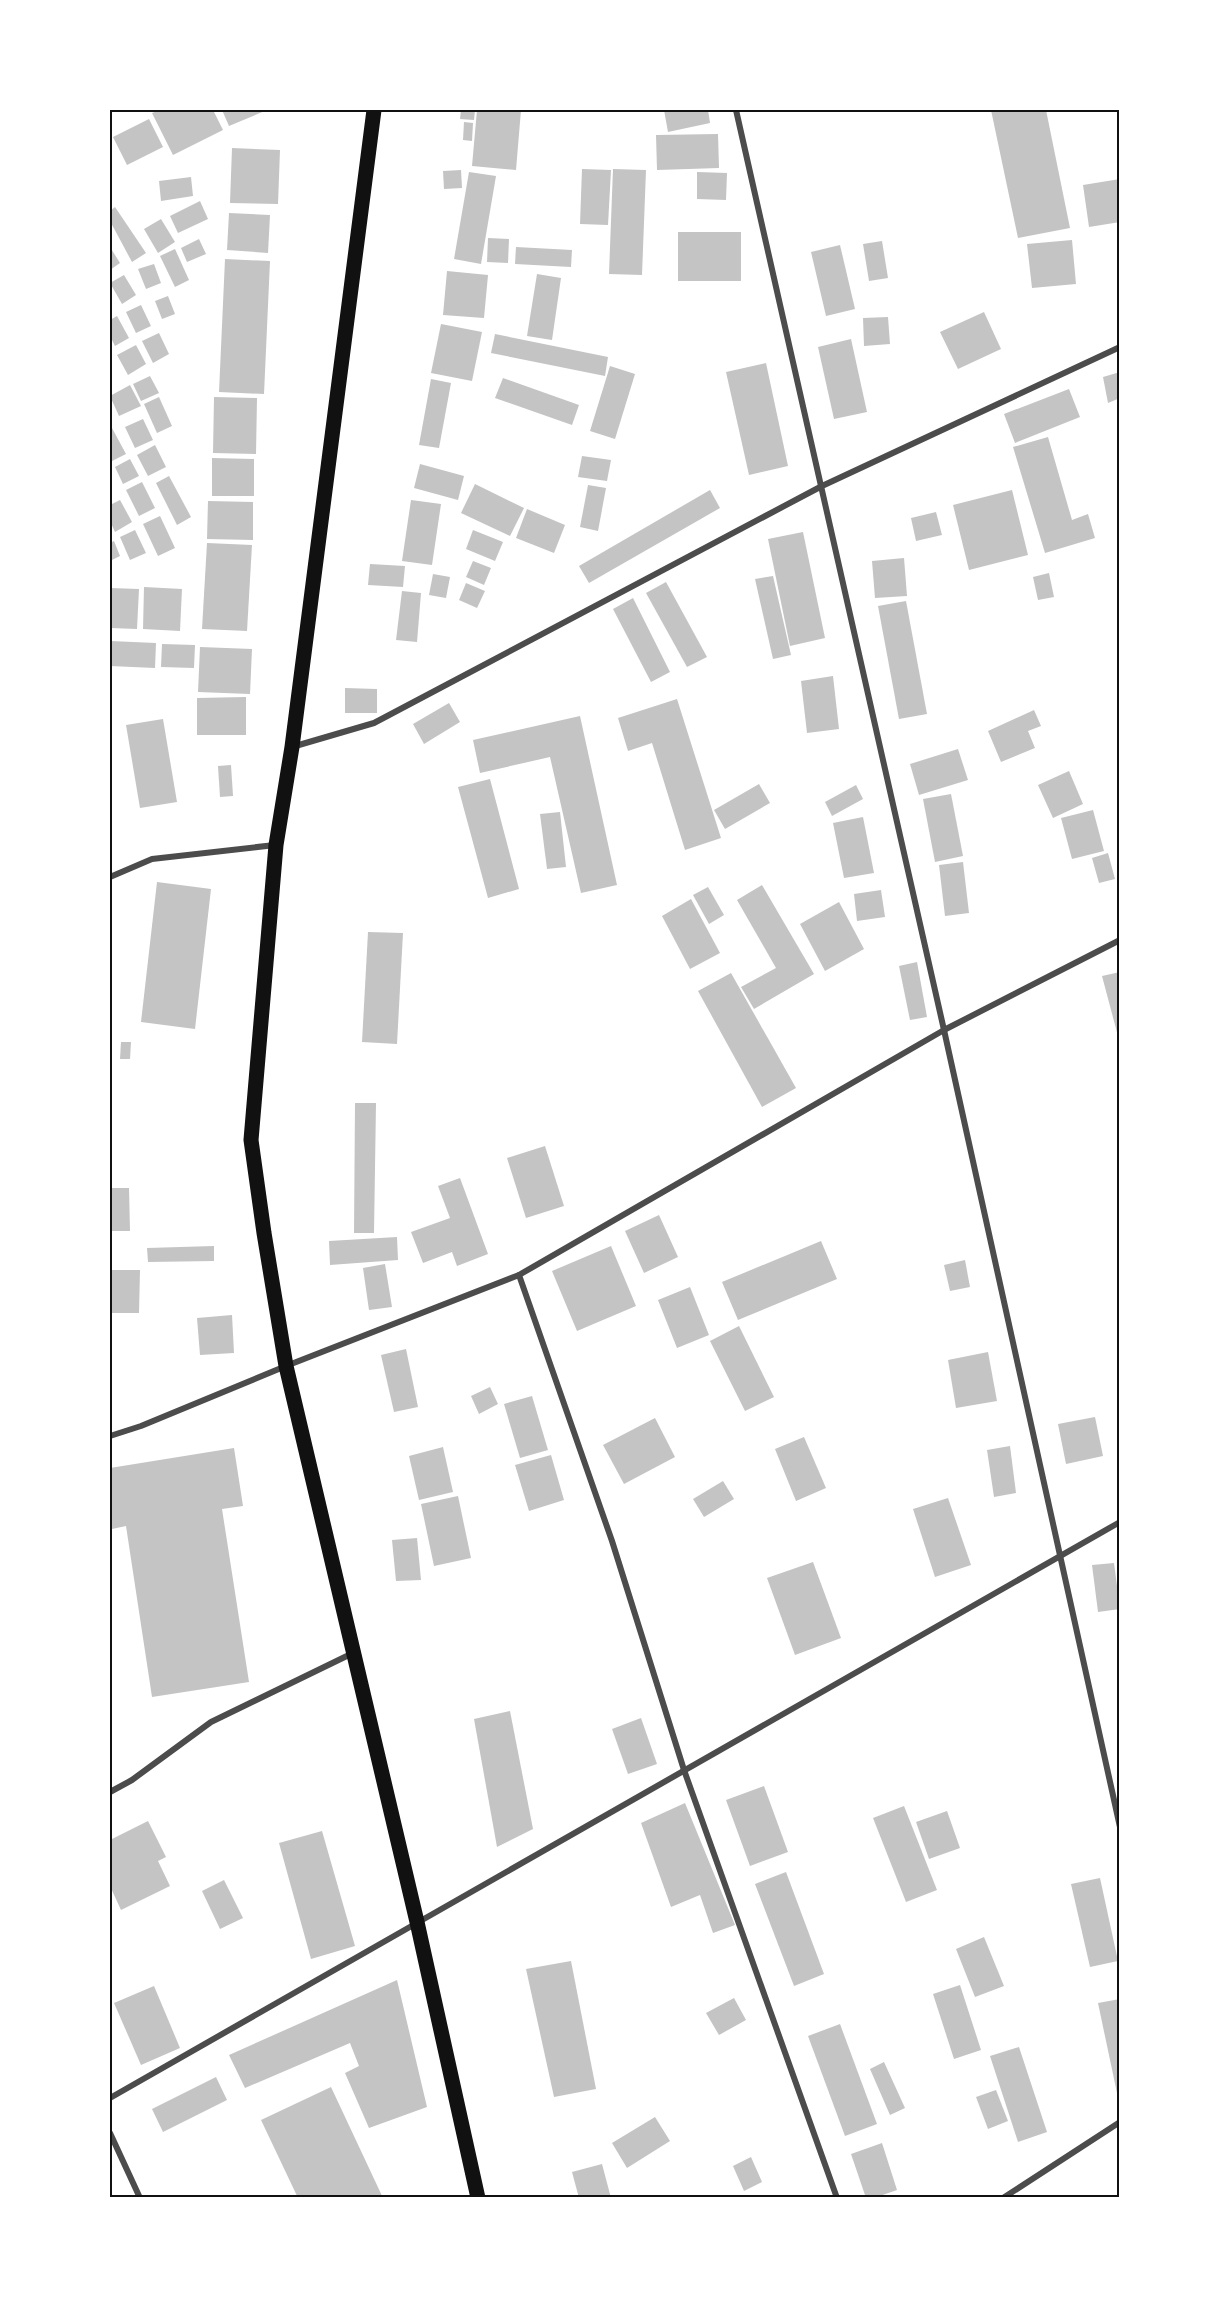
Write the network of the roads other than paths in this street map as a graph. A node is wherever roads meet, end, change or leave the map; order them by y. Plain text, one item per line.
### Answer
1 (374, 110) edge
2 (736, 110) edge
3 (1119, 346) edge
4 (822, 486) junction
5 (292, 747) junction
6 (276, 845) junction
7 (110, 878) edge
8 (1119, 940) edge
9 (944, 1030) junction
10 (519, 1275) junction
11 (286, 1366) junction
12 (110, 1436) edge
13 (1119, 1522) edge
14 (1059, 1556) junction
15 (354, 1653) junction
16 (684, 1770) junction
17 (110, 1792) edge
18 (1119, 1827) edge
19 (417, 1922) junction
20 (110, 2098) edge
21 (1119, 2122) edge
22 (110, 2133) edge
23 (140, 2198) edge
24 (478, 2198) edge
25 (837, 2198) edge
26 (1003, 2198) edge

1 - 5 main road
2 - 4 street
3 - 4 street
4 - 5 street
4 - 9 street
5 - 6 main road
6 - 7 street
6 - 11 main road
8 - 9 street
9 - 10 street
9 - 14 street
10 - 11 street
10 - 16 street
11 - 12 street
11 - 15 main road
13 - 14 street
14 - 16 street
14 - 18 street
15 - 17 street
15 - 19 main road
16 - 19 street
16 - 25 street
19 - 20 street
19 - 24 main road
21 - 26 street
22 - 23 street

